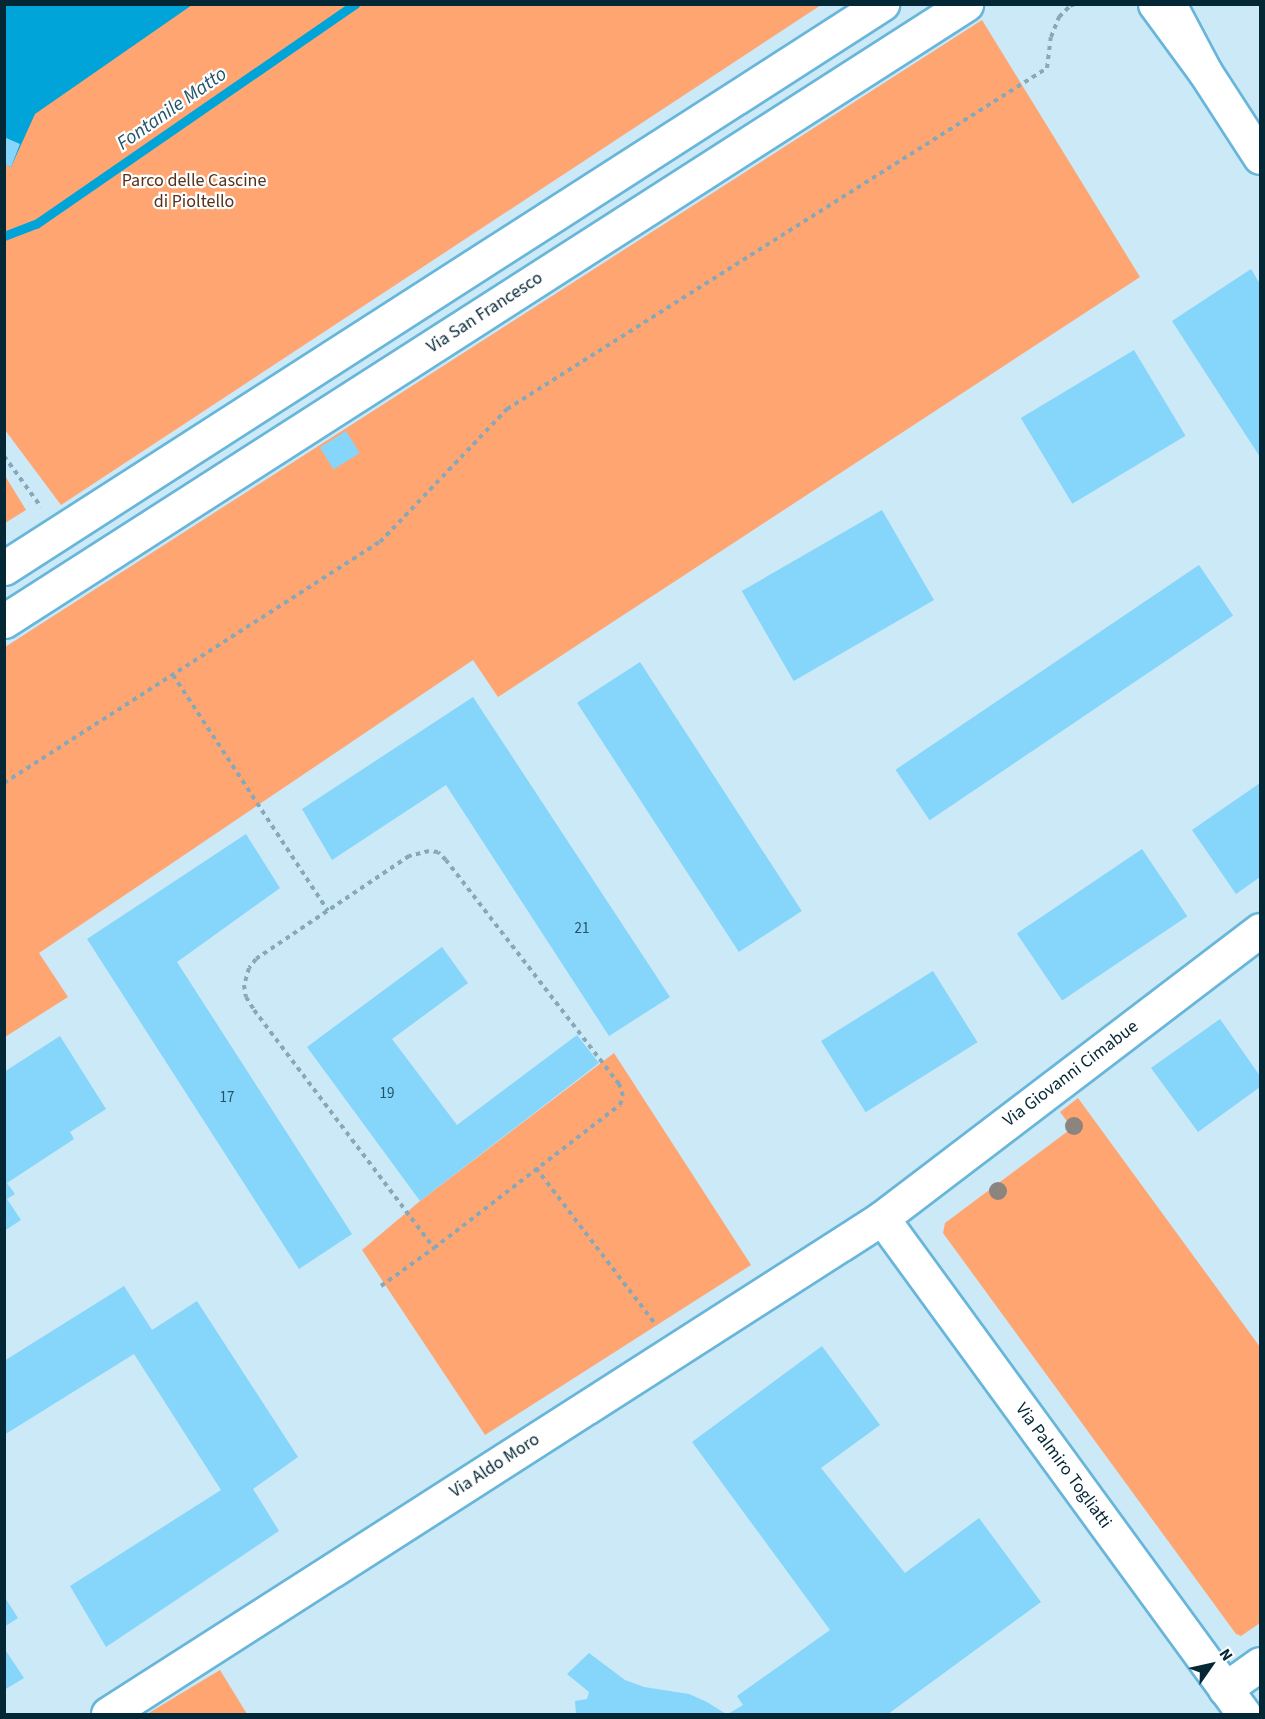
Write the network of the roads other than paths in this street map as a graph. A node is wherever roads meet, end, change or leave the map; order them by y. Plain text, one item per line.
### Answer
1 (882, 4) edge
2 (966, 4) edge
3 (1155, 4) edge
4 (1169, 4) edge
5 (1205, 72) junction
6 (1260, 157) edge
7 (4, 568) edge
8 (4, 621) edge
9 (1260, 930) edge
10 (882, 1218) junction
11 (1260, 1664) edge
12 (1235, 1702) edge
13 (108, 1714) edge

1 - 7 street
2 - 8 street, Via San Francesco
3 - 5 street
4 - 5 street
5 - 6 street
9 - 10 street, Via Giovanni Cimabue
10 - 12 street, Via Palmiro Togliatti
10 - 13 street, Via Aldo Moro
11 - 12 street

